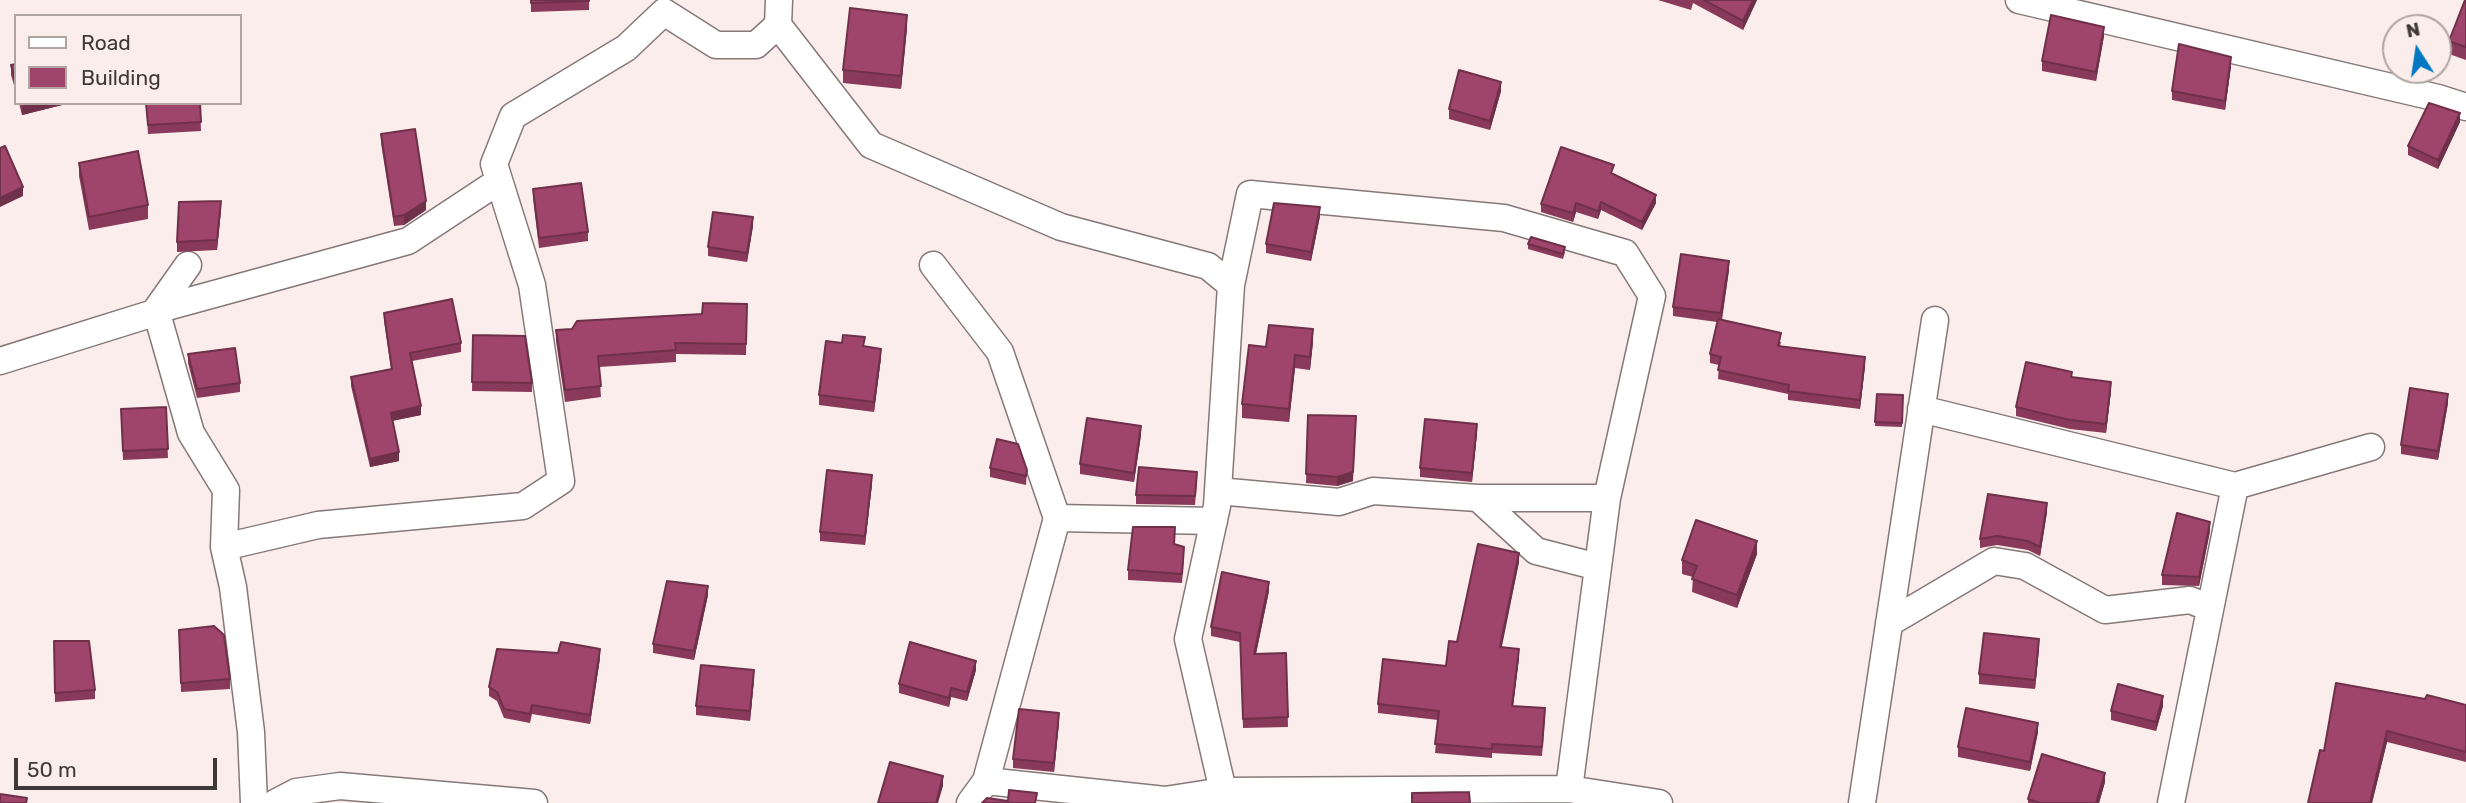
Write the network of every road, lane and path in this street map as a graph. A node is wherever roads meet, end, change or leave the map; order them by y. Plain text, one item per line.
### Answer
1 (2019, 0) edge
2 (779, 12) edge
3 (2466, 107) edge
4 (499, 181) junction
5 (188, 265) dead end
6 (933, 265) dead end
7 (1231, 285) junction
8 (156, 310) junction
9 (1935, 320) dead end
10 (0, 361) edge
11 (1921, 409) junction
12 (2371, 447) dead end
13 (2235, 486) junction
14 (1218, 491) junction
15 (1478, 498) junction
16 (1606, 498) junction
17 (1057, 518) junction
18 (1213, 520) junction
19 (225, 547) junction
20 (1598, 566) junction
21 (2210, 608) junction
22 (1889, 623) junction
23 (986, 781) junction
24 (1569, 789) junction
25 (1223, 791) junction
26 (1284, 797) edge
27 (254, 803) edge
28 (275, 803) edge
29 (534, 803) edge
30 (970, 803) edge
31 (1658, 803) edge
32 (1861, 803) edge
33 (2171, 803) edge

1 - 3 street
2 - 4 street
2 - 7 street
4 - 8 street
4 - 19 street
5 - 8 street
6 - 17 street
7 - 14 street
7 - 16 street
8 - 10 street
8 - 19 street
9 - 11 street
11 - 13 street
11 - 22 street
12 - 13 street
13 - 21 street
14 - 15 street
14 - 18 street
15 - 16 street
15 - 20 street
16 - 20 street
17 - 18 street
17 - 23 street
18 - 25 street
19 - 27 street
20 - 24 street
21 - 22 street
21 - 33 street
22 - 32 street
23 - 25 street
23 - 30 street
24 - 26 street
24 - 31 street
25 - 26 street
28 - 29 street

